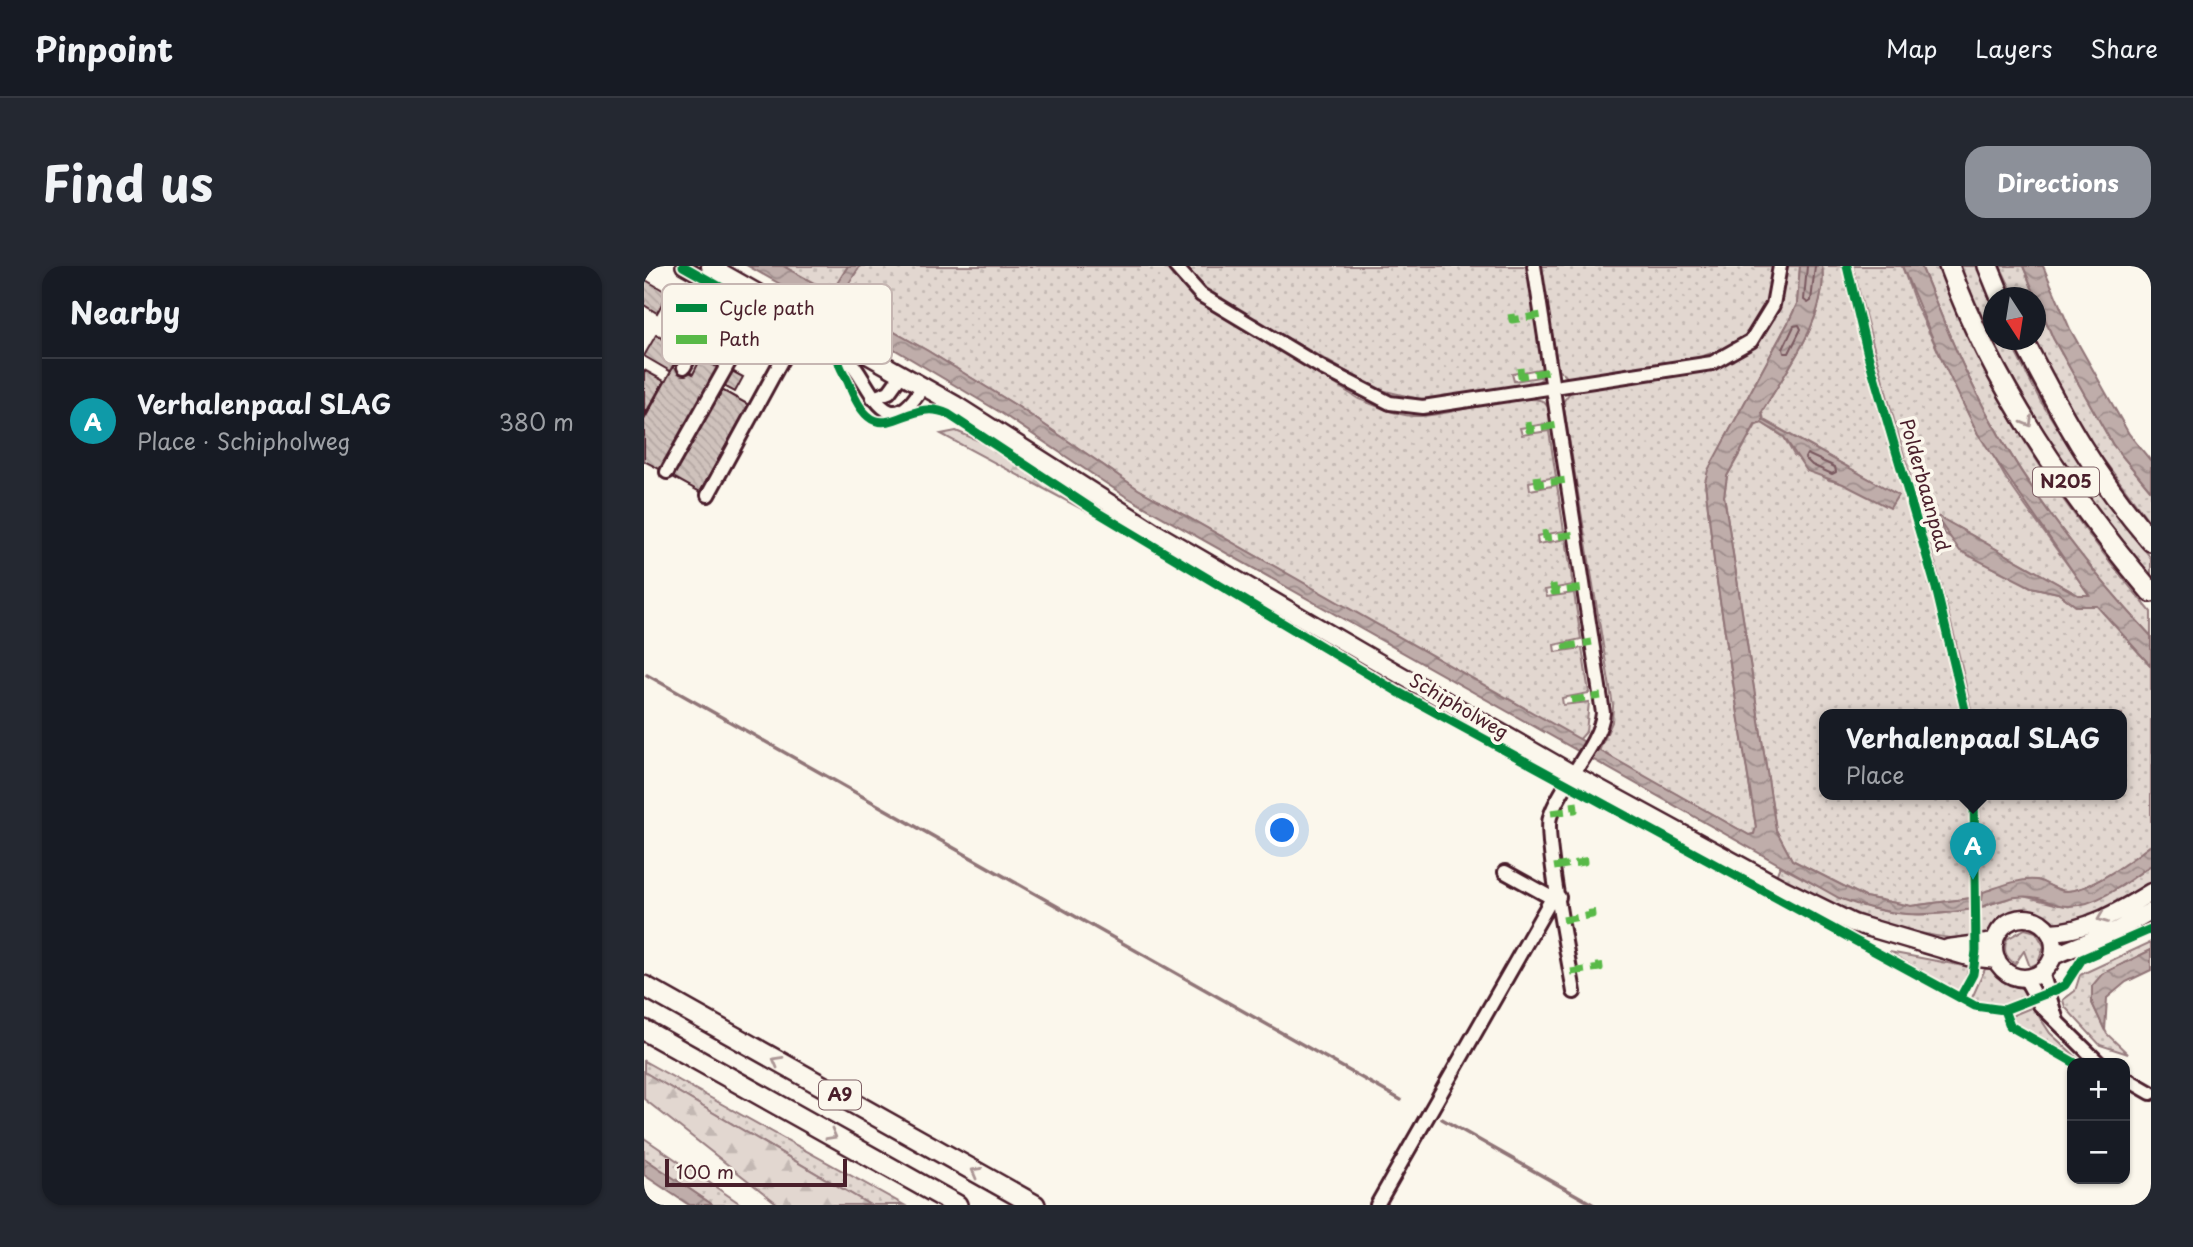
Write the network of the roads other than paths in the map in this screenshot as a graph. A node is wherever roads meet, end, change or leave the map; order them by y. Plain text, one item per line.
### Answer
1 (683, 266) edge
2 (710, 266) edge
3 (1175, 266) edge
4 (1534, 266) edge
5 (1780, 266) edge
6 (1949, 266) edge
7 (1989, 266) edge
8 (715, 284) edge
9 (738, 284) edge
10 (1997, 287) edge
11 (2028, 350) edge
12 (686, 364) edge
13 (728, 364) edge
14 (793, 364) edge
15 (853, 364) edge
16 (880, 364) edge
17 (684, 367) dead end
18 (902, 374) junction
19 (923, 386) junction
20 (1553, 388) junction
21 (873, 398) junction
22 (667, 472) dead end
23 (708, 495) dead end
24 (2151, 541) edge
25 (2151, 592) edge
26 (1573, 774) junction
27 (1505, 872) dead end
28 (2151, 892) edge
29 (1555, 898) junction
30 (2151, 911) edge
31 (2049, 932) junction
32 (1995, 942) junction
33 (1946, 948) junction
34 (2053, 956) junction
35 (1997, 960) junction
36 (2042, 972) junction
37 (2025, 978) junction
38 (644, 986) edge
39 (1573, 992) dead end
40 (2057, 1022) junction
41 (644, 1030) edge
42 (2093, 1058) edge
43 (2130, 1081) edge
44 (2151, 1093) edge
45 (957, 1205) edge
46 (1035, 1205) edge
47 (1377, 1205) edge

1 - 8 street, Schipholweg
2 - 9 main road, Schipholweg
3 - 20 street
4 - 20 street
5 - 20 street
6 -> 25 highway, N205
7 - 10 highway
11 - 24 highway, N205
12 - 17 street
13 - 22 street
14 - 23 street
15 - 21 street, Schipholweg
16 - 18 main road, Schipholweg
18 - 19 main road, Schipholweg
18 - 21 street
19 - 21 street
19 - 26 main road, Schipholweg
20 - 26 street
26 - 29 street
26 - 33 main road, Schipholweg
27 - 29 street
28 -> 31 main road
29 - 39 street
29 - 47 street
30 - 34 main road
31 - 32 main road
31 - 34 main road
32 - 33 main road, Schipholweg
32 - 35 main road
33 - 35 main road, Schipholweg
34 - 36 main road
35 - 37 main road
36 - 37 main road
36 - 40 street
37 - 40 street
46 -> 38 highway, A9
40 - 42 street
41 -> 45 highway, A9
43 - 44 street

